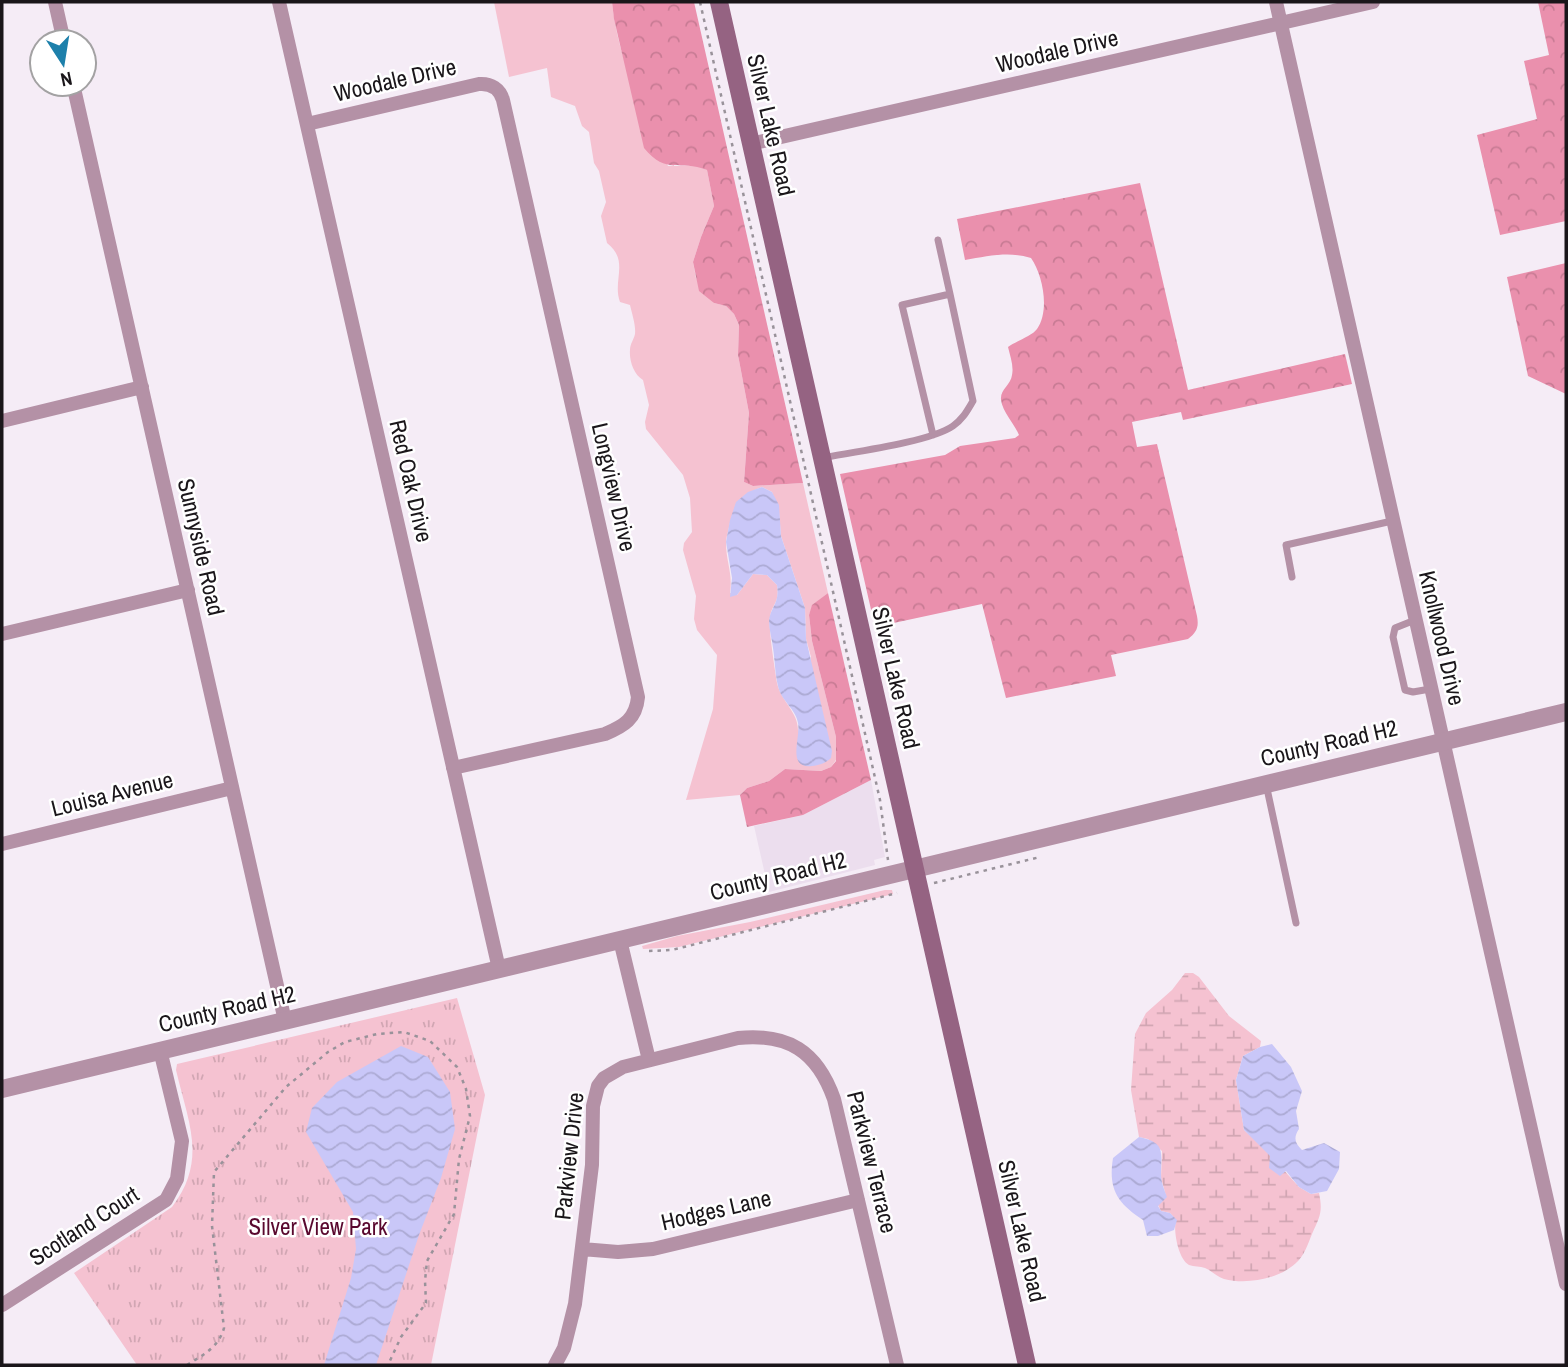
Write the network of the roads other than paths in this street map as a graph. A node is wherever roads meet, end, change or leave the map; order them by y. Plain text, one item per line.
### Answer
1 (55, 2) edge
2 (279, 2) edge
3 (719, 2) edge
4 (1276, 2) edge
5 (1373, 2) edge
6 (1281, 23) junction
7 (61, 28) edge
8 (494, 87) joint
9 (76, 98) edge
10 (307, 124) junction
11 (750, 144) junction
12 (938, 240) dead end
13 (950, 294) junction
14 (142, 387) junction
15 (2, 421) edge
16 (933, 435) junction
17 (821, 459) junction
18 (1392, 521) junction
19 (1292, 577) dead end
20 (188, 590) junction
21 (1415, 620) junction
22 (2, 634) edge
23 (1430, 689) junction
24 (1566, 712) edge
25 (1443, 742) junction
26 (453, 768) junction
27 (1266, 784) junction
28 (232, 789) junction
29 (2, 844) edge
30 (915, 868) junction
31 (1296, 922) dead end
32 (620, 940) junction
33 (499, 969) junction
34 (285, 1021) junction
35 (160, 1051) junction
36 (649, 1060) junction
37 (2, 1089) edge
38 (858, 1200) junction
39 (582, 1249) junction
40 (1566, 1284) edge
41 (2, 1306) edge
42 (555, 1365) edge
43 (897, 1365) edge
44 (1027, 1365) edge

1 - 7 street
2 - 10 street, Red Oak Drive
3 - 11 main road, Silver Lake Road
4 - 6 street, Knollwood Drive
5 - 6 street, Woodale Drive
6 - 11 street, Woodale Drive
6 - 18 street, Knollwood Drive
8 - 10 street, Woodale Drive
8 - 26 street, Longview Drive
9 - 14 street, Sunnyside Road
10 - 26 street, Red Oak Drive
11 - 17 main road, Silver Lake Road
12 - 13 lane
13 - 16 lane
13 - 16 lane
14 - 15 street
14 - 20 street, Sunnyside Road
16 - 17 lane
17 - 30 main road, Silver Lake Road
18 - 19 lane
18 - 21 street, Knollwood Drive
20 - 22 street
20 - 28 street, Sunnyside Road
21 - 23 street, Knollwood Drive
21 - 23 lane
23 - 25 street, Knollwood Drive
24 - 25 street, County Road H2
25 - 27 street, County Road H2
25 - 40 street, Knollwood Drive
26 - 33 street, Red Oak Drive
27 - 30 street, County Road H2
27 - 31 lane
28 - 29 street, Louisa Avenue
28 - 34 street, Sunnyside Road
30 - 32 street, County Road H2
30 - 44 main road, Silver Lake Road
32 - 33 street, County Road H2
32 - 36 street
33 - 34 street, County Road H2
34 - 35 street, County Road H2
35 - 37 street, County Road H2
35 - 41 street, Scotland Court
36 - 38 street, Parkview Terrace
36 - 39 street, Parkview Drive
38 - 39 street, Hodges Lane
38 - 43 street, Parkview Terrace
39 - 42 street, Parkview Drive

